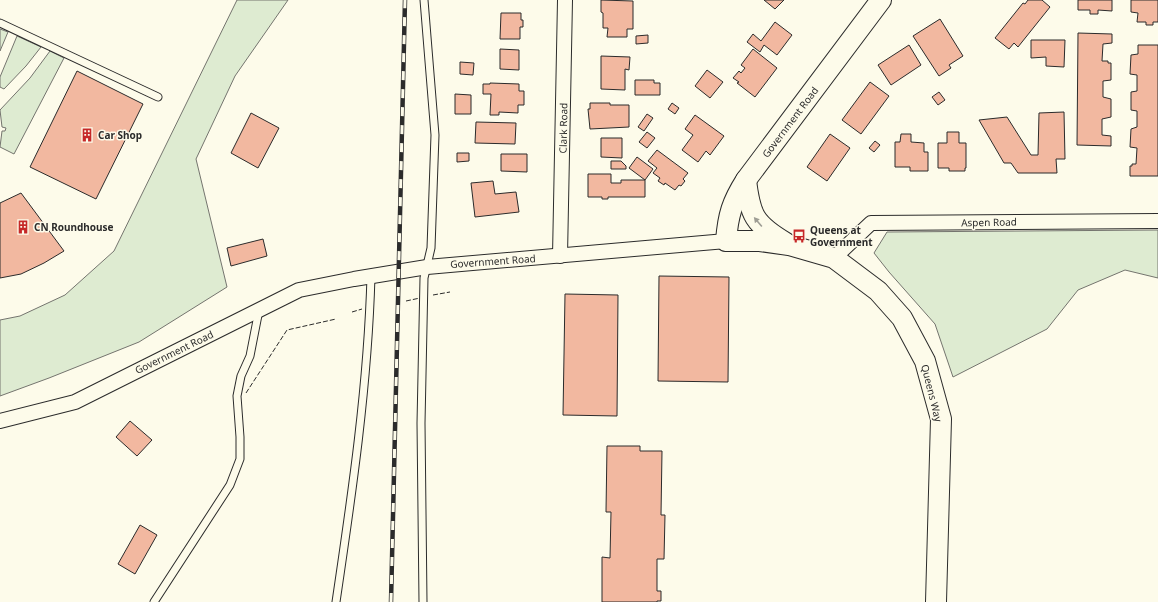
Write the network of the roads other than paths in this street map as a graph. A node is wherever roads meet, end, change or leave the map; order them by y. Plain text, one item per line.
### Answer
1 (424, 0) edge
2 (565, 0) edge
3 (881, 0) edge
4 (0, 23) edge
5 (158, 97) dead end
6 (746, 180) junction
7 (1158, 221) edge
8 (726, 241) junction
9 (789, 245) junction
10 (560, 256) junction
11 (834, 258) junction
12 (427, 267) junction
13 (371, 276) junction
14 (259, 310) junction
15 (0, 421) edge
16 (154, 602) edge
17 (336, 602) edge
18 (423, 602) edge
19 (936, 602) edge

1 - 12 lane
2 - 10 street, Clark Road
3 - 6 street, Government Road
4 - 5 lane
6 - 8 street, Government Road
9 -> 6 street
7 - 11 street, Aspen Road
8 - 9 street, Queens Way
8 - 10 street, Government Road
9 - 11 street, Queens Way
10 - 12 street, Government Road
11 - 19 street, Queens Way
12 - 13 street, Government Road
12 - 18 lane
13 - 14 street, Government Road
13 - 17 lane
14 - 15 street, Government Road
14 - 16 lane

